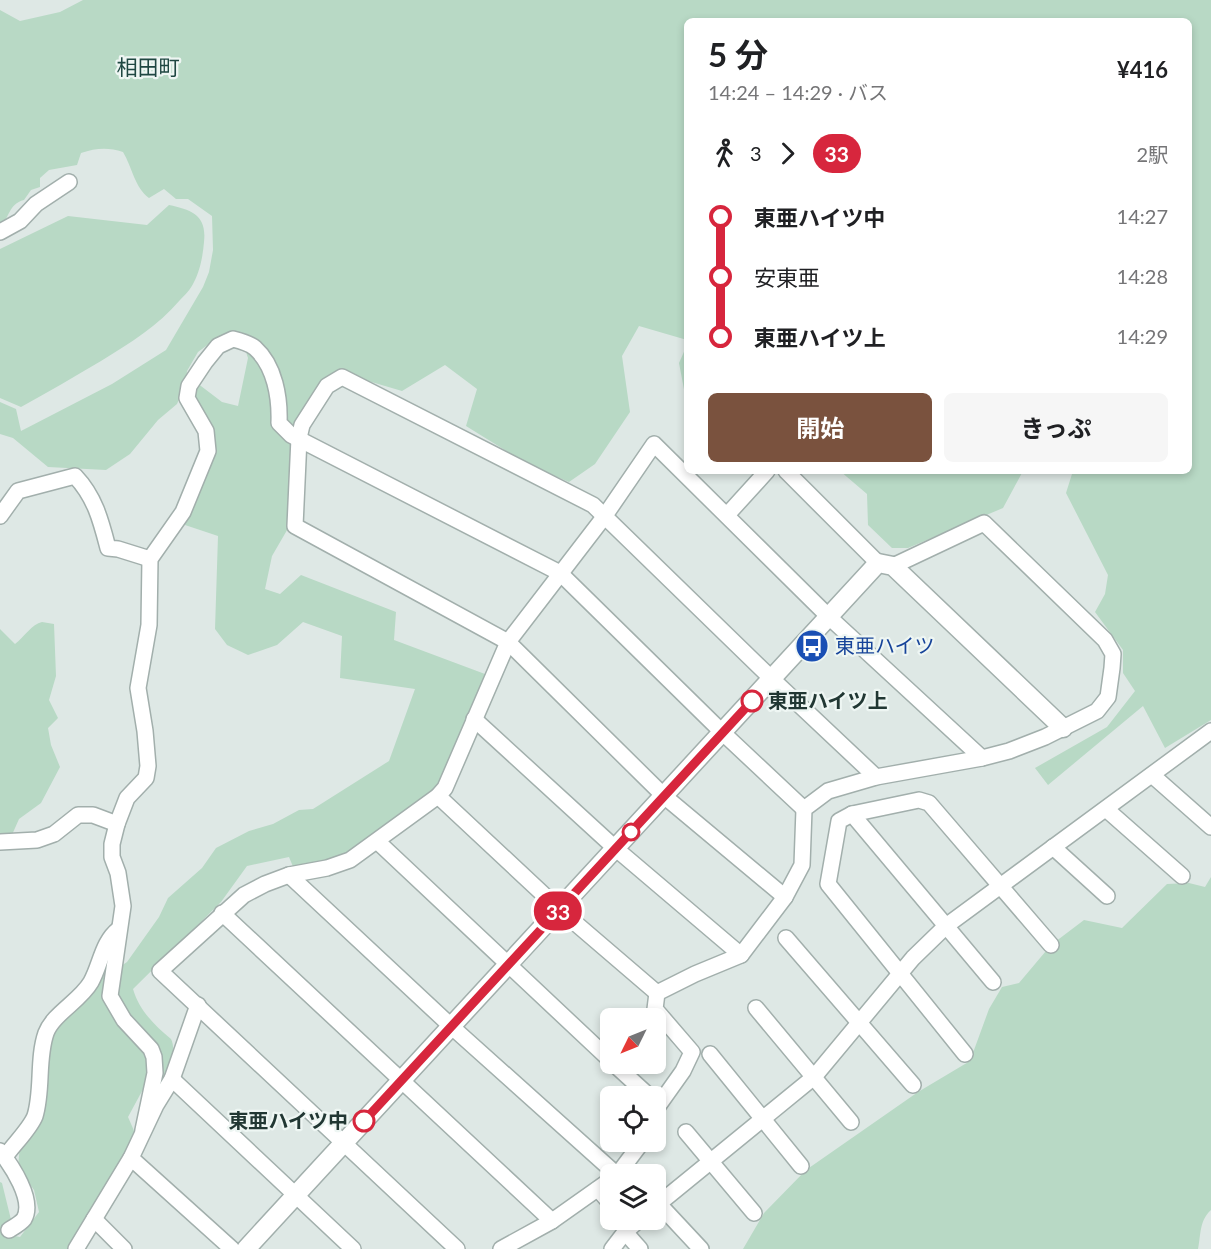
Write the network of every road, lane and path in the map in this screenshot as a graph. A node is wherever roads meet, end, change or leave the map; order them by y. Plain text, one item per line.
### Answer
1 (69, 182) dead end
2 (0, 232) edge
3 (299, 438) junction
4 (684, 473) edge
5 (685, 474) edge
6 (764, 474) edge
7 (789, 474) edge
8 (728, 515) junction
9 (0, 516) edge
10 (604, 517) junction
11 (150, 559) junction
12 (886, 564) junction
13 (560, 573) junction
14 (829, 616) junction
15 (508, 642) junction
16 (772, 679) junction
17 (474, 719) junction
18 (1062, 728) junction
19 (723, 733) junction
20 (1208, 737) edge
21 (982, 758) junction
22 (1152, 775) junction
23 (876, 777) junction
24 (438, 796) junction
25 (664, 796) junction
26 (804, 808) junction
27 (1106, 809) junction
28 (852, 814) junction
29 (117, 824) junction
30 (1211, 827) edge
31 (0, 842) edge
32 (378, 842) junction
33 (1053, 847) junction
34 (615, 848) junction
35 (289, 875) junction
36 (1182, 876) dead end
37 (1000, 887) junction
38 (1107, 896) dead end
39 (785, 897) junction
40 (559, 909) junction
41 (222, 914) junction
42 (946, 926) junction
43 (121, 928) junction
44 (786, 938) dead end
45 (1051, 945) dead end
46 (741, 956) junction
47 (508, 965) junction
48 (900, 974) junction
49 (993, 982) dead end
50 (657, 993) junction
51 (198, 1005) junction
52 (756, 1008) dead end
53 (859, 1023) junction
54 (452, 1027) junction
55 (600, 1051) edge
56 (710, 1054) dead end
57 (965, 1054) dead end
58 (624, 1074) edge
59 (814, 1077) junction
60 (172, 1079) junction
61 (402, 1080) junction
62 (913, 1085) dead end
63 (637, 1086) edge
64 (666, 1090) edge
65 (762, 1118) junction
66 (851, 1122) dead end
67 (143, 1130) junction
68 (686, 1132) dead end
69 (345, 1143) junction
70 (634, 1152) edge
71 (2, 1154) edge
72 (131, 1158) junction
73 (710, 1162) junction
74 (606, 1164) edge
75 (625, 1164) edge
76 (801, 1166) dead end
77 (600, 1187) edge
78 (296, 1197) junction
79 (666, 1198) edge
80 (754, 1213) dead end
81 (666, 1214) edge
82 (94, 1219) junction
83 (552, 1221) junction
84 (9, 1230) dead end
85 (626, 1230) edge
86 (632, 1230) edge
87 (76, 1249) edge
88 (124, 1249) edge
89 (232, 1249) edge
90 (246, 1249) edge
91 (353, 1249) edge
92 (457, 1249) edge
93 (501, 1249) edge
94 (612, 1249) edge
95 (640, 1249) edge
96 (701, 1249) edge

1 - 2 street
3 - 10 street
3 - 11 street
3 - 13 street
3 - 15 street
4 - 10 street
5 - 8 street
6 - 8 street
7 - 12 street
8 - 14 street
9 - 11 street
10 - 13 street
10 - 16 street
11 - 29 street
12 - 14 street
12 - 18 street
12 - 18 street
13 - 15 street
13 - 19 street
14 - 16 street
14 - 21 street
15 - 17 street
15 - 25 street
16 - 19 street
16 - 23 street
17 - 24 street
17 - 34 street
18 - 21 street
19 - 25 street
19 - 26 street
20 - 22 street
21 - 23 street
22 - 27 street
22 - 30 street
23 - 26 street
24 - 32 street
24 - 40 street
25 - 34 street
25 - 39 street
26 - 39 street
27 - 33 street
27 - 36 street
28 - 37 street
28 - 42 street
28 - 48 street
29 - 31 street
29 - 43 street
32 - 35 street
32 - 47 street
33 - 37 street
33 - 38 street
34 - 40 street
34 - 46 street
35 - 41 street
35 - 54 street
37 - 42 street
37 - 45 street
39 - 46 street
40 - 47 street
40 - 50 street
41 - 51 street
41 - 61 street
42 - 48 street
42 - 49 street
43 - 67 street
43 - 71 street
44 - 53 street
46 - 50 street
47 - 54 street
47 - 55 street
48 - 53 street
48 - 57 street
50 - 64 street
51 - 60 street
51 - 69 street
52 - 59 street
53 - 59 street
53 - 62 street
54 - 61 street
54 - 74 street
56 - 65 street
58 - 63 street
59 - 65 street
59 - 66 street
60 - 67 street
60 - 78 street
61 - 69 street
61 - 83 street
65 - 73 street
65 - 76 street
67 - 72 street
68 - 73 street
69 - 78 street
69 - 92 street
70 - 75 street
71 - 84 street
72 - 82 street
72 - 89 street
73 - 79 street
73 - 80 street
77 - 83 street
78 - 90 street
78 - 91 street
81 - 96 street
82 - 87 street
82 - 88 street
83 - 93 street
85 - 94 street
86 - 95 street

